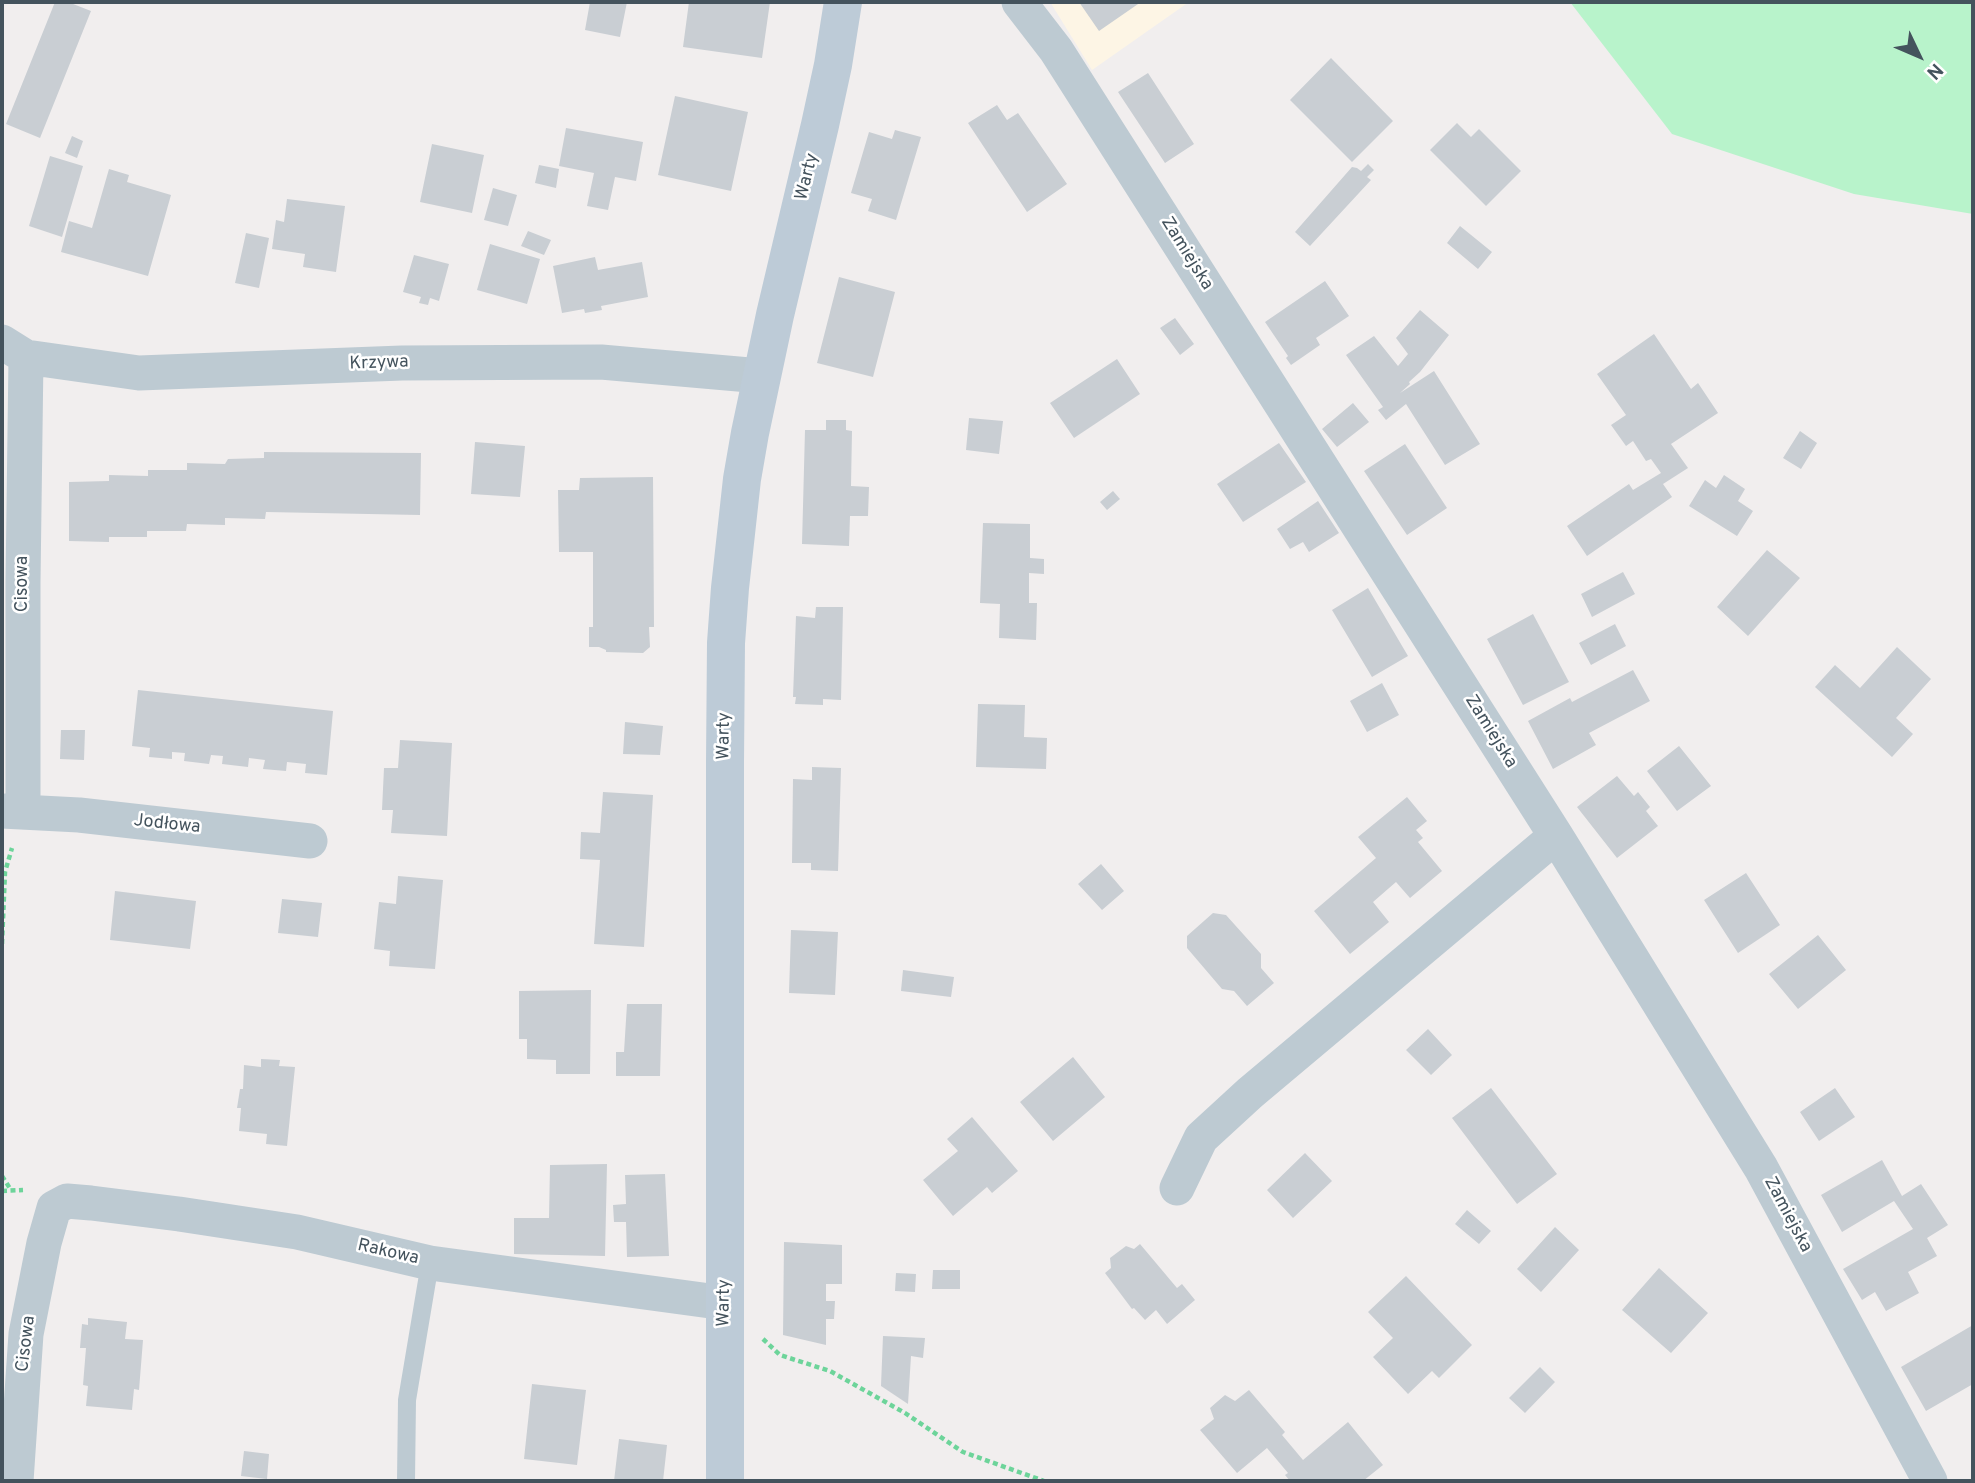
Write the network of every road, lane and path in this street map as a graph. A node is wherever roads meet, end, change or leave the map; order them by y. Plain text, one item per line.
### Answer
1 (843, 2) edge
2 (1019, 2) edge
3 (14, 349) edge
4 (761, 376) junction
5 (12, 811) edge
6 (1556, 836) junction
7 (310, 841) dead end
8 (2, 944) edge
9 (2, 1176) edge
10 (1177, 1188) dead end
11 (12, 1191) dead end
12 (54, 1208) joint
13 (430, 1263) junction
14 (725, 1303) junction
15 (16, 1481) edge
16 (406, 1481) edge
17 (725, 1481) edge
18 (1044, 1481) edge
19 (1930, 1481) edge

1 - 4 main road, Warty
2 - 6 street, Zamiejska
3 - 4 street, Krzywa
3 - 5 street, Cisowa
4 - 14 main road, Warty
5 - 7 street, Jodłowa
5 - 8 path
6 - 10 street
6 - 19 street, Zamiejska
9 - 11 path
12 - 13 street, Rakowa
12 - 15 street, Cisowa
13 - 14 street, Rakowa
13 - 16 lane
14 - 17 main road, Warty
14 - 18 path

